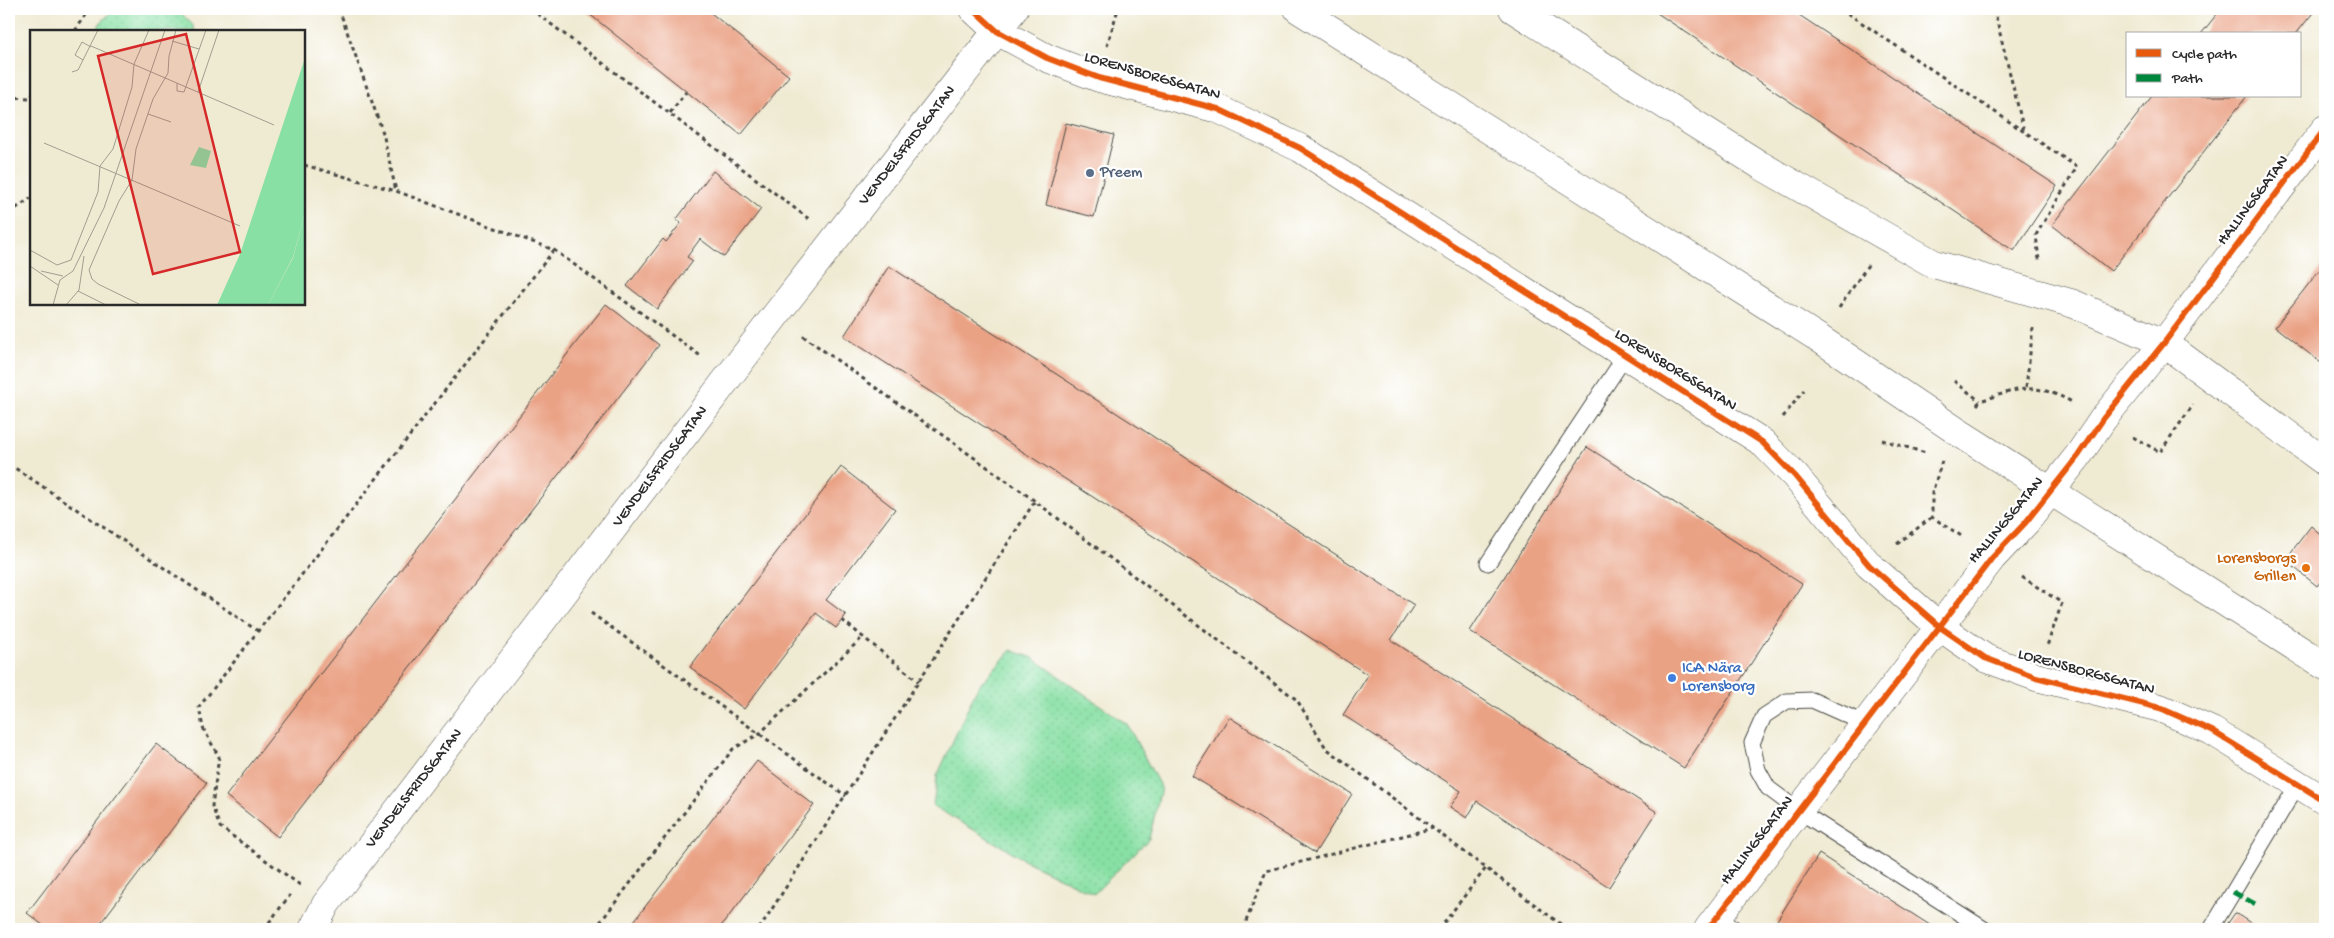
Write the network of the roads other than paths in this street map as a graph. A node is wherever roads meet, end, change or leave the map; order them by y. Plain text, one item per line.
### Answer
1 (973, 9) edge
2 (1014, 9) edge
3 (1298, 9) edge
4 (1513, 9) edge
5 (998, 31) junction
6 (2325, 129) edge
7 (2164, 343) junction
8 (1626, 356) junction
9 (2325, 462) edge
10 (2050, 490) junction
11 (1488, 563) dead end
12 (1940, 627) junction
13 (2325, 666) edge
14 (1866, 724) junction
15 (2298, 784) junction
16 (2325, 801) edge
17 (1799, 811) junction
18 (1720, 925) edge
19 (313, 929) edge
20 (1984, 929) edge
21 (2211, 929) edge

1 - 5 street, LORENSBORGSGATAN
2 - 5 street, VENDELSFRIDSGATAN
3 - 10 street
4 - 7 street
5 - 8 street, LORENSBORGSGATAN
5 - 19 street, VENDELSFRIDSGATAN
6 - 7 street, HALLINGSGATAN
7 - 9 street
7 - 10 street, HALLINGSGATAN
8 - 11 lane
8 - 12 street, LORENSBORGSGATAN
10 - 12 street, HALLINGSGATAN
10 - 13 street
12 - 14 street, HALLINGSGATAN
12 - 15 street, LORENSBORGSGATAN
14 - 17 street, HALLINGSGATAN
14 - 17 lane
15 - 16 street, LORENSBORGSGATAN
15 - 21 lane
17 - 18 street, HALLINGSGATAN
17 - 20 lane

